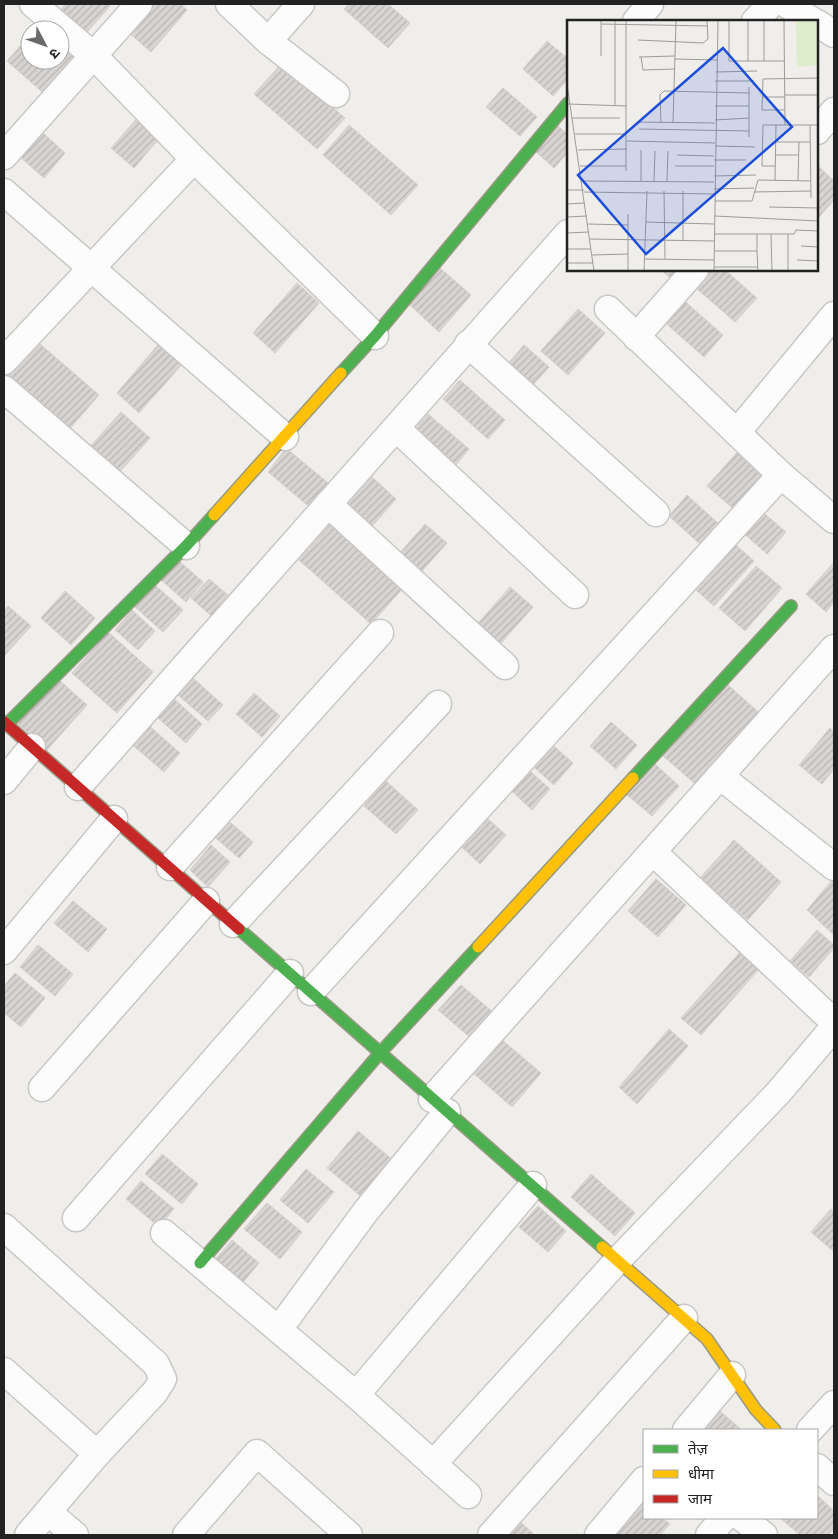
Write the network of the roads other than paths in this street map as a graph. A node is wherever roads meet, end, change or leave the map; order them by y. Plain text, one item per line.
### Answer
1 (33, 4) edge
2 (139, 4) edge
3 (229, 4) edge
4 (301, 4) edge
5 (650, 4) edge
6 (792, 8) edge
7 (637, 20) edge
8 (758, 20) edge
9 (818, 24) edge
10 (834, 34) edge
11 (268, 41) junction
12 (94, 55) junction
13 (336, 94) dead end
14 (567, 104) edge
15 (834, 111) edge
16 (818, 130) edge
17 (4, 156) edge
18 (194, 159) junction
19 (4, 192) edge
20 (567, 234) edge
21 (93, 268) junction
22 (694, 271) edge
23 (608, 308) dead end
24 (834, 315) edge
25 (375, 336) junction
26 (636, 337) junction
27 (468, 344) junction
28 (4, 361) edge
29 (4, 389) edge
30 (396, 428) junction
31 (738, 431) junction
32 (285, 437) junction
33 (781, 475) junction
34 (328, 504) junction
35 (831, 511) edge
36 (656, 514) dead end
37 (186, 546) junction
38 (575, 595) dead end
39 (791, 606) dead end
40 (380, 633) dead end
41 (834, 648) edge
42 (505, 666) dead end
43 (438, 704) dead end
44 (5, 723) edge
45 (32, 747) junction
46 (720, 776) junction
47 (4, 781) edge
48 (78, 787) junction
49 (114, 820) junction
50 (653, 852) junction
51 (834, 867) edge
52 (170, 868) junction
53 (206, 900) junction
54 (233, 924) junction
55 (4, 951) edge
56 (290, 973) junction
57 (311, 992) junction
58 (834, 1022) edge
59 (834, 1027) edge
60 (380, 1053) junction
61 (42, 1088) dead end
62 (440, 1106) junction
63 (533, 1185) junction
64 (76, 1218) dead end
65 (4, 1227) edge
66 (164, 1233) dead end
67 (617, 1261) junction
68 (200, 1263) junction
69 (684, 1318) junction
70 (279, 1329) junction
71 (4, 1370) edge
72 (732, 1375) junction
73 (356, 1395) junction
74 (834, 1404) edge
75 (687, 1429) edge
76 (774, 1429) edge
77 (811, 1429) edge
78 (98, 1454) junction
79 (433, 1464) junction
80 (818, 1468) edge
81 (643, 1481) edge
82 (834, 1482) edge
83 (468, 1495) dead end
84 (48, 1512) junction
85 (723, 1519) edge
86 (743, 1519) edge
87 (339, 1532) edge
88 (28, 1535) edge
89 (75, 1535) edge
90 (186, 1535) edge
91 (491, 1535) edge
92 (598, 1535) edge
93 (709, 1535) edge
94 (764, 1535) edge

1 - 12 street
2 - 12 street
3 - 11 street
4 - 11 street
5 - 7 street
6 - 8 street
9 - 10 street
11 - 13 street
12 - 17 street
12 - 18 street
14 - 25 street
15 - 16 street
18 - 21 street
18 - 25 street
19 - 21 street
20 - 27 street
21 - 28 street
21 - 32 street
22 - 26 street
23 - 26 street
24 - 31 street
25 - 32 street
26 - 31 street
27 - 30 street
27 - 36 street
29 - 37 street
30 - 34 street
30 - 38 street
31 - 33 street
32 - 37 street
33 - 35 street
33 - 57 street
34 - 42 street
34 - 48 street
37 - 44 street
39 - 60 street
40 - 52 street
41 - 46 street
43 - 54 street
44 - 45 street
45 - 47 street
45 - 48 street
46 - 50 street
46 - 51 street
48 - 49 street
49 - 52 street
49 - 55 street
50 - 58 street
50 - 62 street
52 - 53 street
53 - 54 street
53 - 61 street
54 - 56 street
56 - 57 street
56 - 64 street
57 - 60 street
59 - 67 street
60 - 62 street
60 - 68 street
62 - 63 street
62 - 70 street
63 - 67 street
63 - 73 street
65 - 78 street
66 - 68 street
67 - 69 street
67 - 79 street
68 - 70 street
69 - 72 street
69 - 91 street
70 - 73 street
71 - 78 street
72 - 75 street
72 - 76 street
73 - 79 street
74 - 77 street
78 - 84 street
79 - 83 street
80 - 82 street
81 - 92 street
84 - 88 street
84 - 89 street
85 - 93 street
86 - 94 street
87 - 90 street

